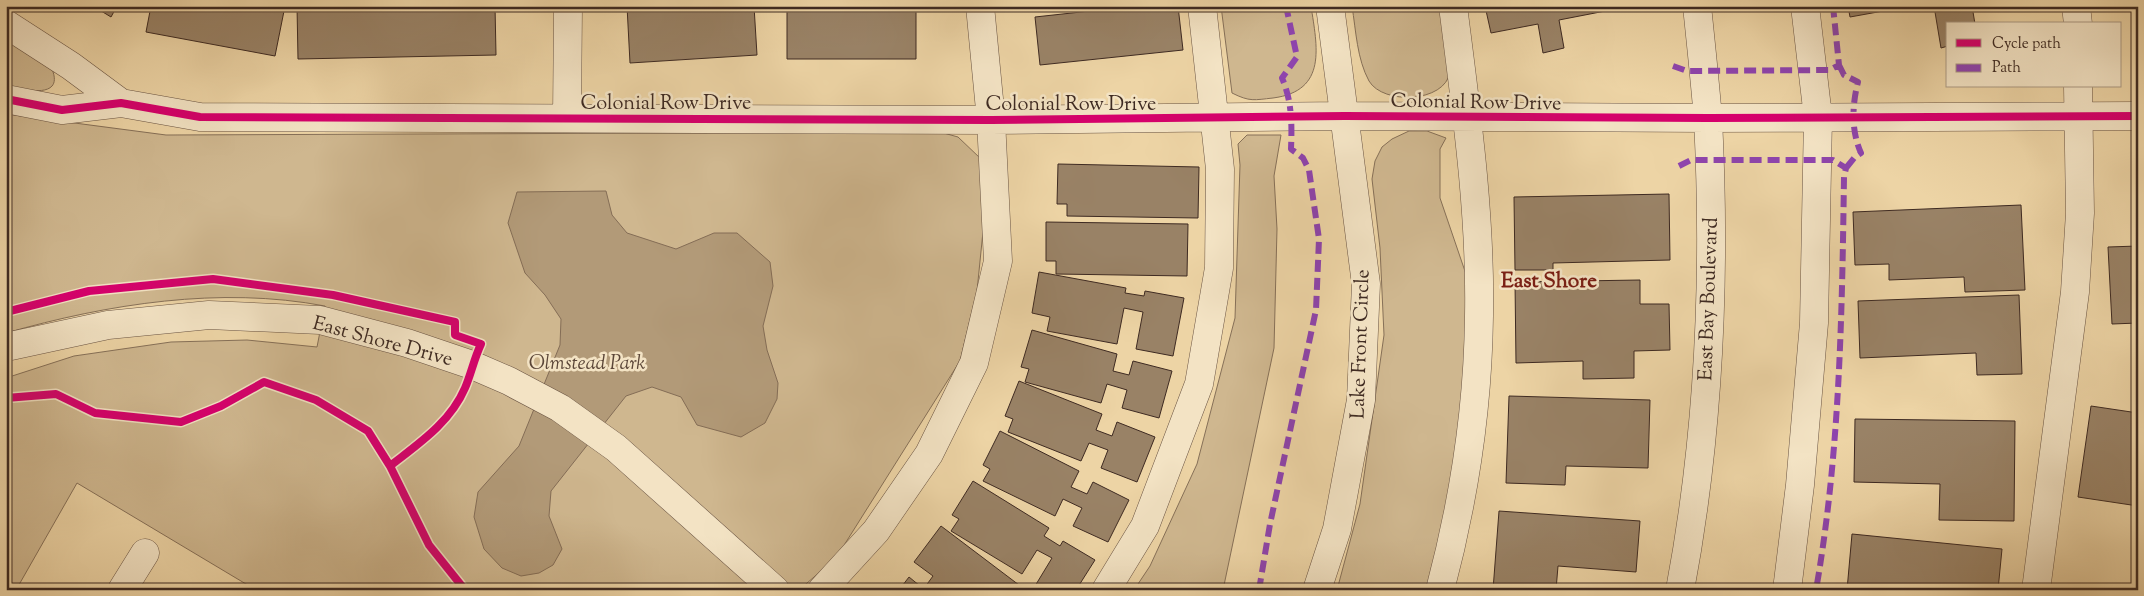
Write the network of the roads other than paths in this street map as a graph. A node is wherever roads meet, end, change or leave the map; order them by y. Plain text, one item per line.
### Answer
1 (568, 6) edge
2 (980, 6) edge
3 (1202, 6) edge
4 (1330, 6) edge
5 (1453, 6) edge
6 (1697, 6) edge
7 (1805, 6) edge
8 (2076, 6) edge
9 (2078, 22) edge
10 (6, 24) edge
11 (2078, 88) edge
12 (6, 99) edge
13 (121, 103) junction
14 (1345, 116) junction
15 (2079, 116) junction
16 (2138, 116) edge
17 (1818, 117) junction
18 (567, 118) junction
19 (1216, 118) junction
20 (1467, 118) junction
21 (1708, 118) junction
22 (991, 120) junction
23 (6, 347) edge
24 (145, 553) dead end
25 (122, 590) edge
26 (775, 590) edge
27 (822, 590) edge
28 (1106, 590) edge
29 (1317, 590) edge
30 (1440, 590) edge
31 (1680, 590) edge
32 (1787, 590) edge
33 (2036, 590) edge

1 - 18 street
2 - 22 street
3 - 19 street
4 - 14 street, Lake Front Circle
5 - 20 street
6 - 21 street, East Bay Boulevard
7 - 17 street
8 - 9 street
10 - 13 street, Colonial Row Drive
11 - 15 street
12 - 13 street, Colonial Row Drive
13 - 18 street, Colonial Row Drive
14 - 19 street, Colonial Row Drive
14 - 20 street, Colonial Row Drive
14 - 29 street, Lake Front Circle
15 - 16 street, Colonial Row Drive
15 - 17 street, Colonial Row Drive
15 - 33 street
17 - 21 street, Colonial Row Drive
17 - 32 street
18 - 22 street, Colonial Row Drive
19 - 22 street, Colonial Row Drive
19 - 28 street
20 - 21 street, Colonial Row Drive
20 - 30 street
21 - 31 street, East Bay Boulevard
22 - 27 street
23 - 26 street, East Shore Drive
24 - 25 street

